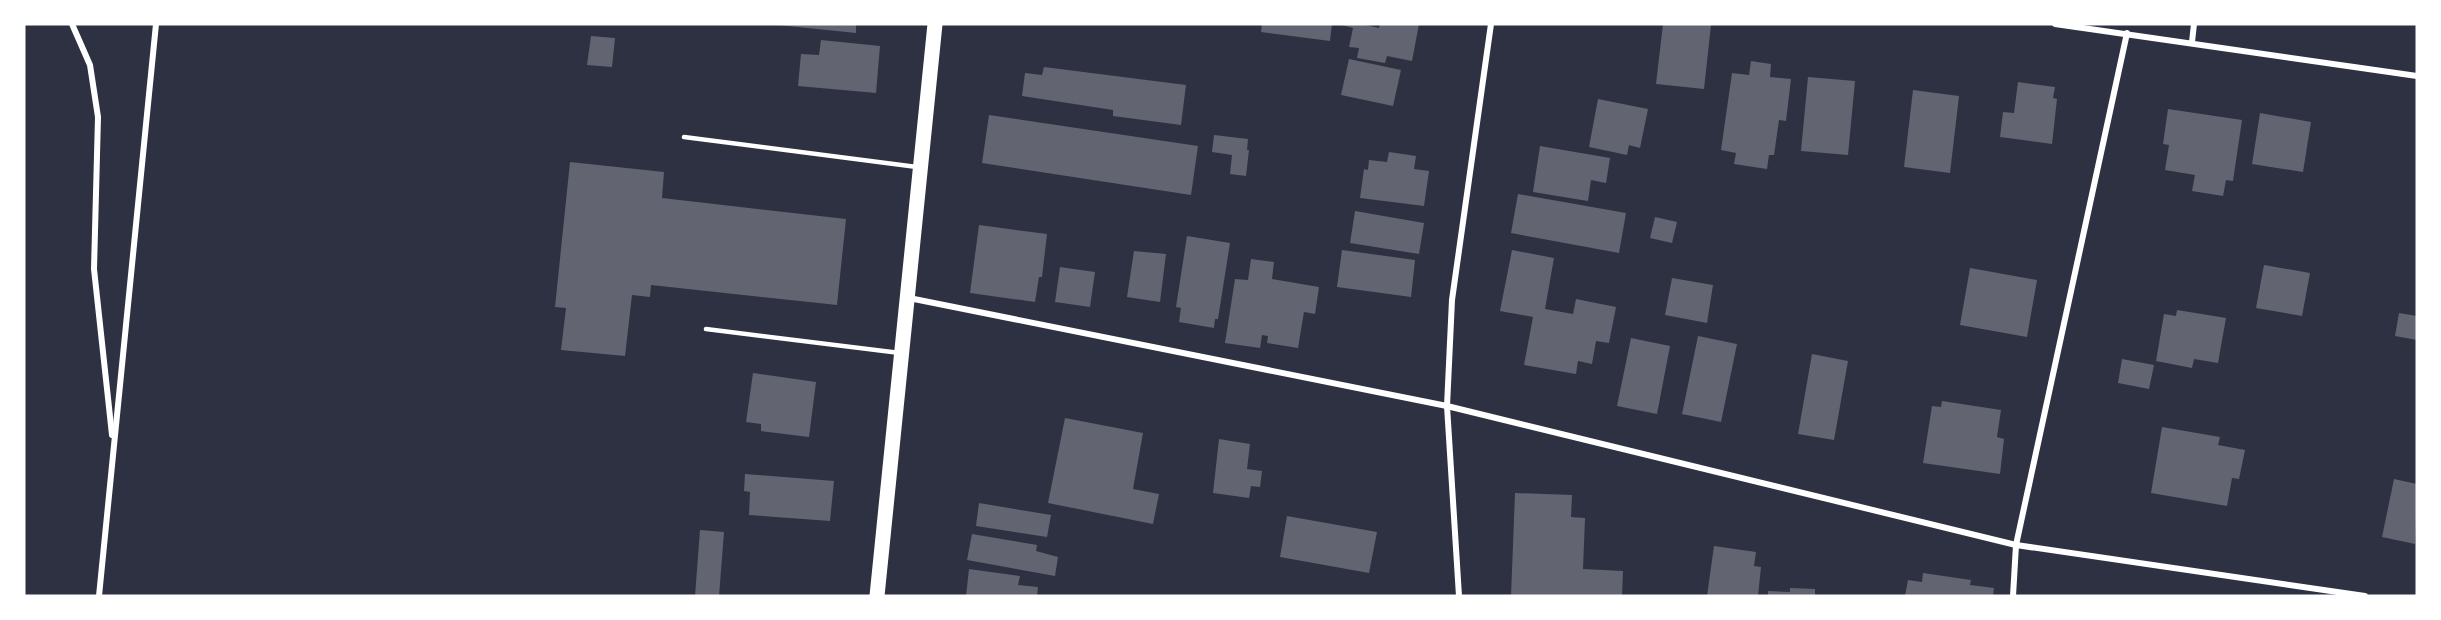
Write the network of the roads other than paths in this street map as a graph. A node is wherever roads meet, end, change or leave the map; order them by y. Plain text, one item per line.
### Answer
1 (72, 24) edge
2 (156, 24) edge
3 (935, 24) edge
4 (1491, 24) edge
5 (2055, 24) edge
6 (2194, 24) edge
7 (2127, 33) junction
8 (2192, 42) junction
9 (2417, 76) edge
10 (684, 137) dead end
11 (921, 168) junction
12 (907, 297) junction
13 (706, 329) dead end
14 (902, 353) junction
15 (1447, 406) junction
16 (114, 448) junction
17 (2016, 545) junction
18 (99, 596) edge
19 (877, 596) edge
20 (1459, 596) edge
21 (2013, 596) edge
22 (2365, 596) edge

1 - 16 street
2 - 16 street
3 - 11 main road
4 - 15 street
5 - 7 street
6 - 8 street
7 - 8 street
7 - 17 street
8 - 9 street
10 - 11 lane
11 - 12 main road
12 - 14 main road
12 - 15 street
13 - 14 lane
14 - 19 main road
15 - 17 street
15 - 20 street
16 - 18 street
17 - 21 street
17 - 22 street

